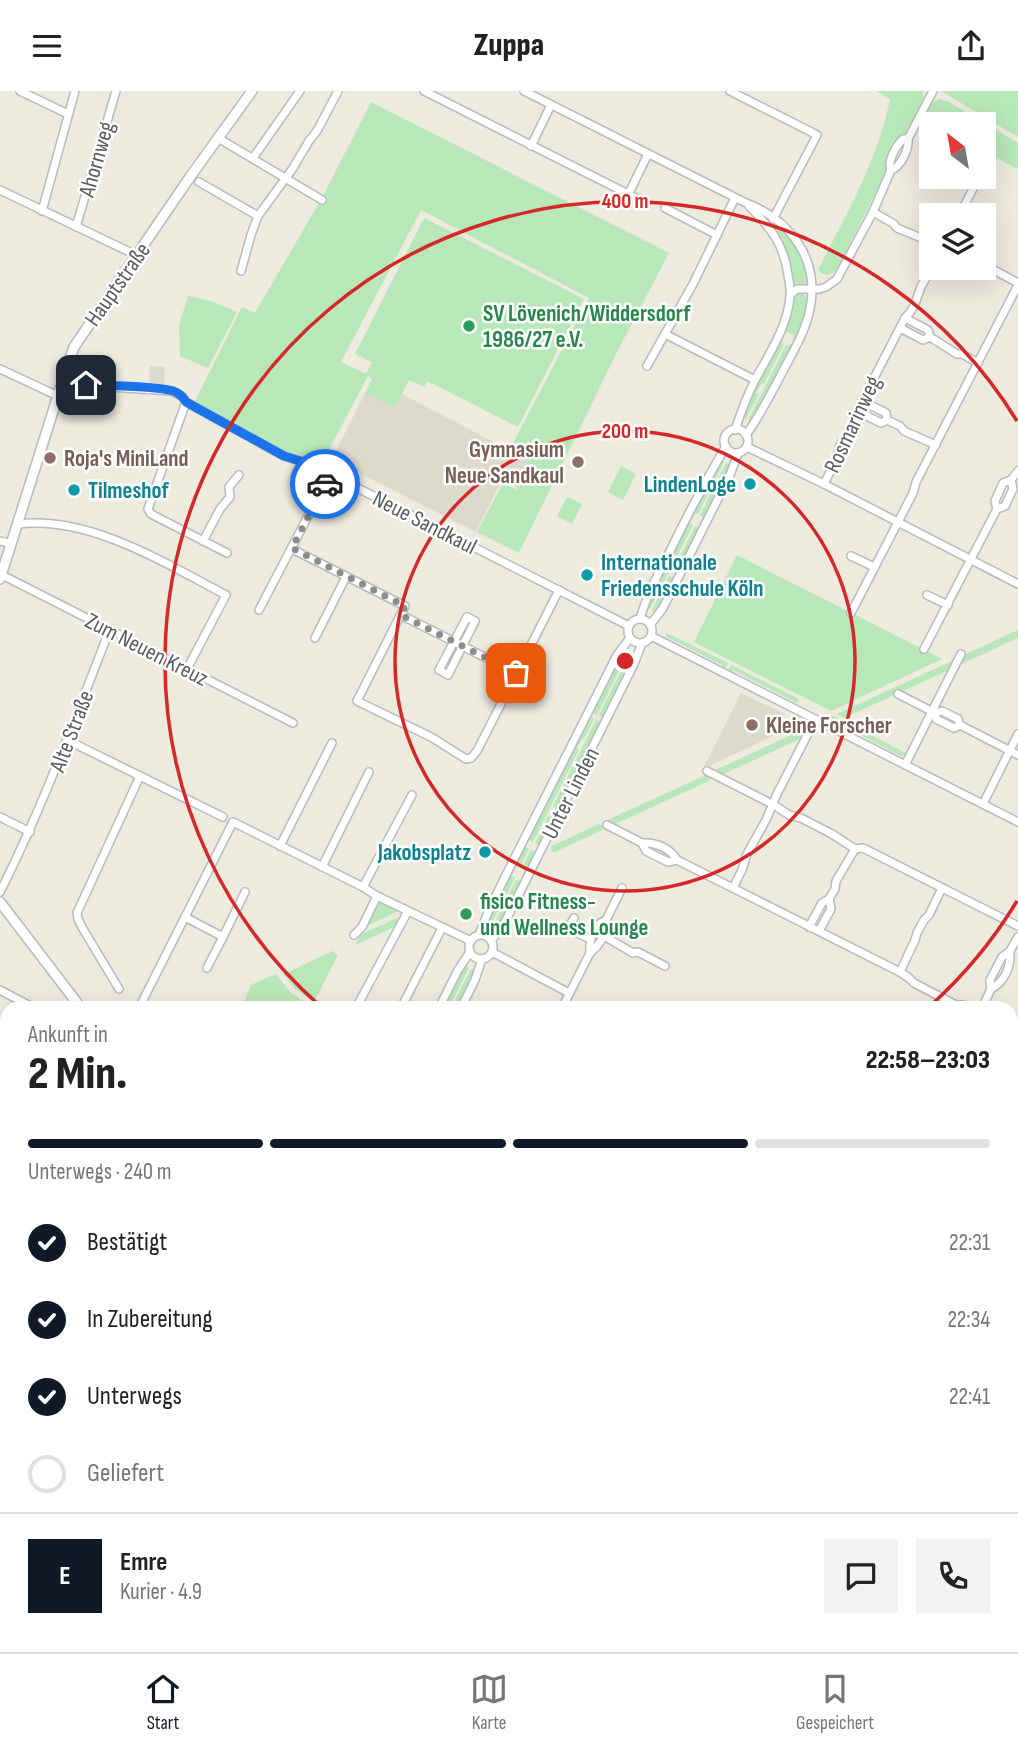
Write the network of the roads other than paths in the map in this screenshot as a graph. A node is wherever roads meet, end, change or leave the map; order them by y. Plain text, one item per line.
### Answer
1 (20, 91) edge
2 (75, 91) edge
3 (116, 91) edge
4 (252, 91) edge
5 (300, 91) edge
6 (338, 91) edge
7 (424, 91) edge
8 (523, 91) edge
9 (730, 91) edge
10 (933, 91) edge
11 (551, 105) junction
12 (68, 114) junction
13 (218, 138) junction
14 (531, 146) junction
15 (648, 154) junction
16 (253, 158) junction
17 (285, 179) junction
18 (199, 182) dead end
19 (0, 190) edge
20 (628, 194) junction
21 (735, 198) junction
22 (322, 200) dead end
23 (646, 203) dead end
24 (746, 204) junction
25 (665, 208) dead end
26 (42, 211) junction
27 (873, 212) junction
28 (258, 216) junction
29 (775, 217) junction
30 (767, 225) junction
31 (76, 227) junction
32 (717, 235) junction
33 (919, 237) edge
34 (136, 255) junction
35 (241, 271) dead end
36 (996, 272) edge
37 (926, 280) edge
38 (1018, 284) edge
39 (813, 289) junction
40 (791, 294) junction
41 (905, 318) junction
42 (900, 328) junction
43 (665, 334) junction
44 (930, 337) junction
45 (978, 363) junction
46 (648, 366) dead end
47 (0, 369) edge
48 (755, 380) junction
49 (61, 384) junction
50 (58, 396) junction
51 (862, 401) junction
52 (186, 402) junction
53 (857, 411) junction
54 (887, 420) junction
55 (735, 430) junction
56 (746, 435) junction
57 (936, 445) junction
58 (726, 446) junction
59 (747, 447) junction
60 (737, 453) junction
61 (1018, 471) edge
62 (331, 474) junction
63 (239, 475) dead end
64 (824, 484) junction
65 (897, 522) junction
66 (19, 524) junction
67 (0, 541) edge
68 (203, 541) junction
69 (12, 544) junction
70 (292, 548) junction
71 (227, 553) dead end
72 (851, 556) dead end
73 (971, 559) junction
74 (874, 567) junction
75 (1, 577) edge
76 (346, 577) junction
77 (1018, 584) edge
78 (559, 590) junction
79 (927, 595) dead end
80 (948, 605) junction
81 (259, 610) dead end
82 (851, 613) dead end
83 (401, 615) junction
84 (639, 619) junction
85 (650, 625) junction
86 (629, 626) junction
87 (110, 629) junction
88 (650, 636) junction
89 (315, 638) dead end
90 (630, 638) junction
91 (453, 641) junction
92 (642, 643) junction
93 (463, 646) junction
94 (924, 649) dead end
95 (961, 654) dead end
96 (187, 669) junction
97 (516, 673) junction
98 (898, 694) dead end
99 (934, 712) junction
100 (815, 720) junction
101 (293, 723) dead end
102 (1018, 734) edge
103 (66, 740) junction
104 (332, 743) dead end
105 (1010, 750) junction
106 (1018, 755) edge
107 (905, 765) junction
108 (707, 771) dead end
109 (369, 772) dead end
110 (140, 776) junction
111 (412, 795) dead end
112 (983, 804) junction
113 (774, 805) junction
114 (0, 817) edge
115 (223, 817) dead end
116 (1018, 822) edge
117 (607, 825) dead end
118 (30, 832) junction
119 (280, 846) junction
120 (855, 849) junction
121 (322, 867) junction
122 (363, 887) junction
123 (622, 888) dead end
124 (733, 888) junction
125 (942, 888) junction
126 (245, 892) dead end
127 (0, 893) edge
128 (377, 896) junction
129 (829, 899) junction
130 (0, 902) edge
131 (408, 911) junction
132 (185, 916) junction
133 (574, 918) dead end
134 (606, 920) junction
135 (809, 926) junction
136 (1018, 926) edge
137 (442, 927) junction
138 (568, 928) junction
139 (819, 931) junction
140 (354, 935) dead end
141 (479, 935) junction
142 (604, 936) junction
143 (223, 937) junction
144 (564, 937) dead end
145 (1018, 937) edge
146 (590, 939) junction
147 (471, 941) junction
148 (491, 941) junction
149 (470, 952) junction
150 (492, 952) junction
151 (590, 953) junction
152 (482, 959) junction
153 (665, 966) dead end
154 (207, 968) dead end
155 (900, 972) junction
156 (119, 989) dead end
157 (0, 991) edge
158 (569, 993) junction
159 (20, 1001) edge
160 (76, 1001) edge
161 (142, 1001) edge
162 (360, 1001) edge
163 (405, 1001) edge
164 (442, 1001) edge
165 (464, 1001) edge
166 (565, 1001) edge
167 (948, 1001) edge
168 (985, 1001) edge

1 - 12 street
2 - 12 street
3 - 31 street, Ahornweg
4 - 13 street, Hauptstraße
5 - 16 street
6 - 17 street
7 - 14 street
8 - 11 street
9 - 29 street
10 - 27 street
11 - 14 street
11 - 15 street
12 - 26 street
13 - 16 street
13 - 34 street, Hauptstraße
14 - 20 street
15 - 20 street
15 - 21 street
16 - 17 street
17 - 22 street
17 - 28 street
18 - 28 street
19 - 26 street
20 - 23 street
21 - 24 street
21 - 32 street
24 - 29 street
24 - 30 street
25 - 32 street
26 - 31 street
27 - 33 street
27 - 39 street
28 - 35 street
29 - 30 street
29 - 39 street
30 - 40 street
31 - 34 street
32 - 43 street
34 - 49 street, Hauptstraße
36 - 38 street
37 - 41 street, Rosmarinweg
38 - 45 street
39 - 40 street
39 - 56 street
40 - 48 street
41 - 42 street, Rosmarinweg
41 - 44 street
42 - 44 street
42 - 51 street, Rosmarinweg
43 - 46 street
43 - 48 street
44 - 45 street
45 - 57 street
47 - 50 street
48 - 55 street
49 - 50 street, Hauptstraße
49 - 52 street, Neue Sandkaul
50 - 66 street, Hauptstraße
51 - 53 street, Rosmarinweg
51 - 54 street
52 - 62 street, Neue Sandkaul
52 - 68 street
53 - 54 street
53 - 64 street, Rosmarinweg
54 - 57 street
55 - 56 street
55 - 58 street
56 - 59 street
57 - 65 street
58 - 60 street
58 - 84 street
59 - 60 street
59 - 64 street, Rosmarinweg
60 - 85 street
61 - 73 street
62 - 70 street
62 - 78 street, Neue Sandkaul
63 - 68 street
64 - 65 street, Rosmarinweg
65 - 73 street, Rosmarinweg
65 - 74 street
66 - 69 street, Hauptstraße
66 - 96 street
67 - 69 street
68 - 71 street
69 - 75 street, Hauptstraße
70 - 76 street
70 - 81 street
72 - 74 street
73 - 77 street, Rosmarinweg
73 - 80 street
74 - 82 street
75 - 87 street, Zum Neuen Kreuz
76 - 83 street
76 - 89 street
78 - 86 street, Neue Sandkaul
78 - 97 street
79 - 80 street
80 - 94 street
83 - 91 street
83 - 97 street
84 - 85 street
84 - 86 street
85 - 88 street
86 - 90 street
87 - 96 street, Zum Neuen Kreuz
87 - 103 street, Alte Straße
88 - 92 street
88 - 100 street
90 - 92 street
90 - 141 street, Unter Linden
91 - 93 street
91 - 93 street
91 - 93 street
92 - 148 street, Unter Linden
93 - 97 street
95 - 99 street
96 - 101 street, Zum Neuen Kreuz
98 - 99 street
99 - 105 street
99 - 107 street
100 - 107 street
100 - 113 street
102 - 105 street
103 - 110 street
103 - 118 street, Alte Straße
104 - 119 street
105 - 106 street
105 - 112 street
107 - 112 street
108 - 113 street
109 - 121 street
110 - 115 street
110 - 156 street
111 - 122 street
112 - 116 street
113 - 120 street
113 - 124 street
114 - 118 street
117 - 124 street
118 - 127 street, Alte Straße
119 - 121 street
119 - 132 street
120 - 125 street
120 - 129 street
121 - 122 street
122 - 128 street
123 - 134 street
124 - 135 street
125 - 136 street
125 - 155 street
126 - 143 street
128 - 131 street
128 - 140 street
129 - 135 street
129 - 139 street
130 - 160 street
131 - 137 street
131 - 162 street
132 - 143 street
132 - 161 street
133 - 138 street
134 - 142 street
134 - 146 street
135 - 139 street
137 - 147 street
137 - 163 street
138 - 144 street
138 - 146 street
139 - 155 street
141 - 147 street
141 - 148 street
142 - 151 street
142 - 153 street
143 - 154 street
145 - 168 street
146 - 151 street
147 - 149 street
148 - 150 street
149 - 152 street
149 - 164 street
150 - 152 street
150 - 158 street
151 - 158 street
152 - 165 street
155 - 167 street
157 - 159 street
158 - 166 street

